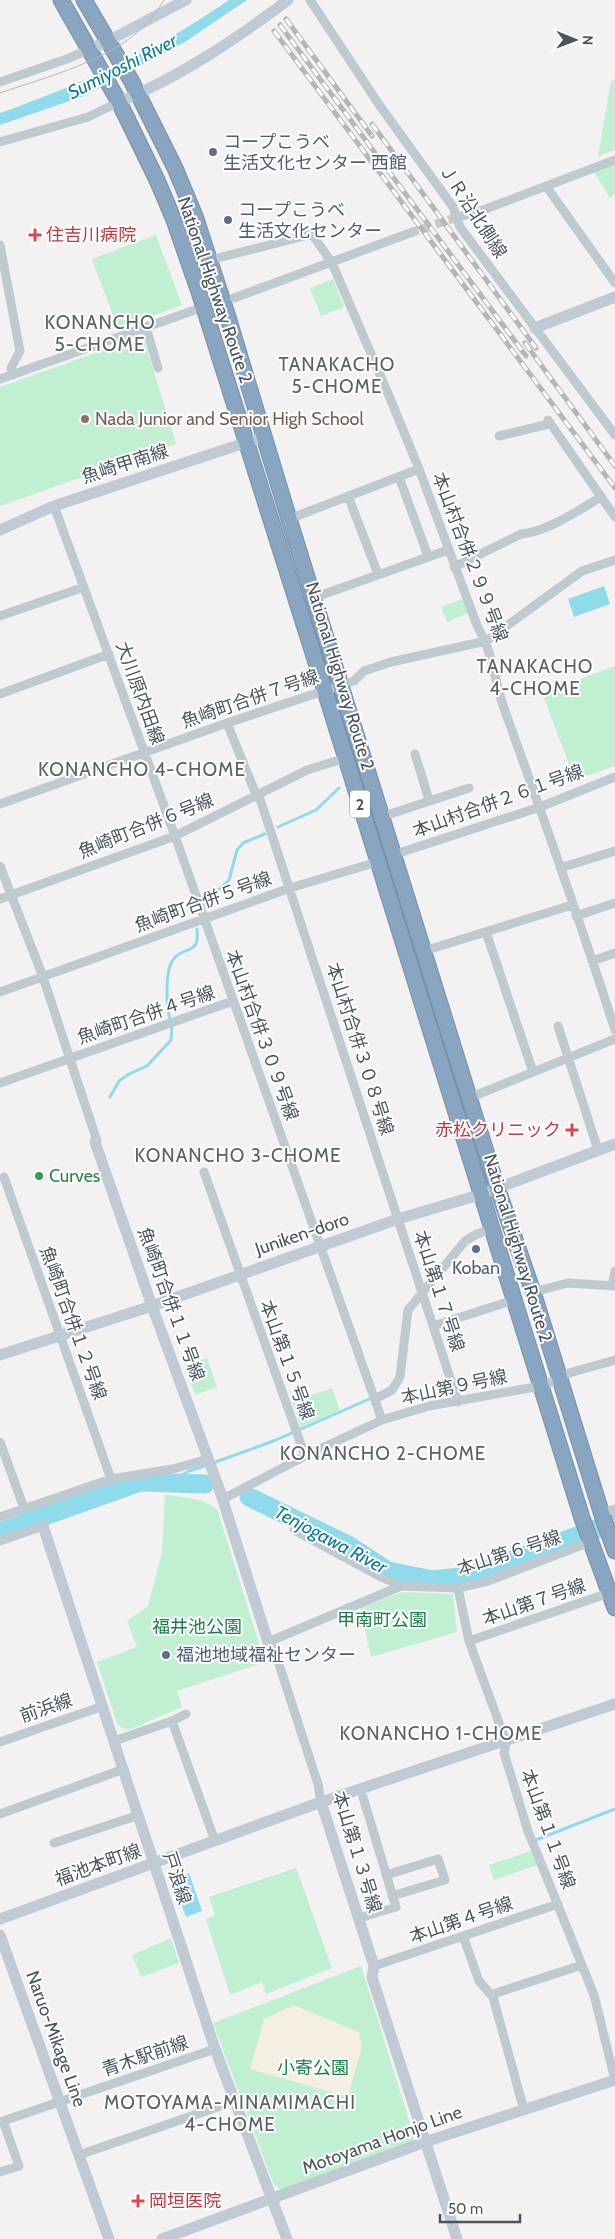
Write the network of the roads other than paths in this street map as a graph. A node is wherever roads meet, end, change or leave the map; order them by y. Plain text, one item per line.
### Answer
1 (61, 0) edge
2 (84, 0) edge
3 (186, 0) edge
4 (288, 0) edge
5 (310, 0) edge
6 (111, 47) junction
7 (92, 56) junction
8 (0, 82) edge
9 (134, 88) junction
10 (116, 97) junction
11 (0, 142) edge
12 (615, 160) edge
13 (546, 186) junction
14 (457, 217) junction
15 (410, 233) tunnel mouth
16 (0, 245) edge
17 (210, 260) junction
18 (332, 262) junction
19 (615, 283) edge
20 (615, 297) edge
21 (234, 298) tunnel mouth
22 (192, 311) tunnel mouth
23 (146, 327) junction
24 (535, 328) junction
25 (158, 368) dead end
26 (13, 375) junction
27 (0, 379) edge
28 (615, 435) edge
29 (499, 436) dead end
30 (263, 437) junction
31 (247, 443) junction
32 (419, 470) junction
33 (399, 477) junction
34 (348, 496) junction
35 (601, 497) junction
36 (54, 506) junction
37 (615, 517) edge
38 (289, 519) junction
39 (0, 530) edge
40 (448, 550) junction
41 (428, 556) junction
42 (615, 560) edge
43 (454, 567) junction
44 (378, 574) junction
45 (84, 587) junction
46 (313, 598) junction
47 (0, 616) edge
48 (486, 641) junction
49 (109, 654) junction
50 (341, 686) junction
51 (325, 691) junction
52 (0, 694) edge
53 (227, 723) junction
54 (144, 752) junction
55 (415, 754) dead end
56 (346, 758) junction
57 (615, 777) edge
58 (469, 788) dead end
59 (257, 796) junction
60 (429, 800) junction
61 (0, 804) edge
62 (540, 807) junction
63 (381, 817) junction
64 (175, 836) junction
65 (615, 851) edge
66 (393, 855) junction
67 (377, 862) junction
68 (0, 866) edge
69 (560, 868) junction
70 (290, 888) junction
71 (11, 895) junction
72 (0, 899) edge
73 (615, 903) edge
74 (572, 905) junction
75 (576, 916) junction
76 (204, 919) junction
77 (486, 932) junction
78 (424, 951) junction
79 (615, 953) edge
80 (592, 961) junction
81 (42, 977) junction
82 (0, 992) edge
83 (233, 1002) junction
84 (611, 1002) edge
85 (442, 1010) junction
86 (426, 1017) junction
87 (558, 1026) dead end
88 (615, 1030) edge
89 (615, 1039) edge
90 (568, 1058) junction
91 (70, 1059) junction
92 (533, 1072) junction
93 (0, 1083) edge
94 (469, 1098) junction
95 (96, 1142) joint
96 (615, 1144) edge
97 (598, 1150) junction
98 (204, 1172) dead end
99 (1, 1178) edge
100 (497, 1187) junction
101 (482, 1194) junction
102 (398, 1219) junction
103 (492, 1229) junction
104 (321, 1246) junction
105 (615, 1271) edge
106 (239, 1275) junction
107 (614, 1286) edge
108 (422, 1292) junction
109 (532, 1292) junction
110 (514, 1300) junction
111 (152, 1306) junction
112 (433, 1326) junction
113 (60, 1336) junction
114 (0, 1355) edge
115 (615, 1360) edge
116 (560, 1379) junction
117 (541, 1386) junction
118 (374, 1397) junction
119 (458, 1402) junction
120 (382, 1420) junction
121 (0, 1442) edge
122 (305, 1456) junction
123 (208, 1459) junction
124 (215, 1477) joint
125 (111, 1479) junction
126 (221, 1495) junction
127 (24, 1508) junction
128 (0, 1517) edge
129 (43, 1526) joint
130 (609, 1528) edge
131 (294, 1530) dead end
132 (588, 1535) junction
133 (0, 1541) edge
134 (401, 1586) junction
135 (458, 1588) junction
136 (609, 1594) junction
137 (615, 1608) edge
138 (468, 1641) junction
139 (268, 1642) junction
140 (276, 1655) joint
141 (615, 1704) edge
142 (103, 1706) junction
143 (186, 1714) dead end
144 (172, 1720) junction
145 (114, 1741) junction
146 (0, 1742) edge
147 (506, 1742) junction
148 (124, 1769) junction
149 (363, 1798) dead end
150 (321, 1802) junction
151 (0, 1814) edge
152 (139, 1815) junction
153 (215, 1841) junction
154 (54, 1843) dead end
155 (154, 1864) junction
156 (386, 1875) junction
157 (392, 1896) junction
158 (558, 1904) junction
159 (0, 1918) edge
160 (358, 1918) junction
161 (0, 1935) edge
162 (463, 1936) junction
163 (582, 1965) junction
164 (374, 1966) junction
165 (493, 1997) junction
166 (215, 2049) junction
167 (615, 2080) edge
168 (235, 2101) junction
169 (60, 2102) junction
170 (524, 2110) junction
171 (2, 2122) edge
172 (425, 2142) junction
173 (79, 2154) junction
174 (0, 2172) edge
175 (272, 2199) junction
176 (109, 2239) edge
177 (162, 2239) edge
178 (287, 2239) edge
179 (457, 2239) edge

1 - 7 highway, National Highway Route 2 / 2
2 - 6 highway, National Highway Route 2 / 2
3 - 6 street
4 - 9 street
5 - 14 street, ＪＲ沿北側線
6 - 7 street
6 - 9 highway, National Highway Route 2 / 2
7 - 8 street
7 - 10 highway, National Highway Route 2 / 2
9 - 10 street
9 - 17 highway, National Highway Route 2 / 2
10 - 11 street
10 - 31 highway, National Highway Route 2 / 2
12 - 13 street
13 - 14 street
13 - 19 street
14 - 24 street, ＪＲ沿北側線
15 - 18 street
16 - 26 street
17 - 18 street, 本山村合併２９９号線
17 - 30 highway, National Highway Route 2 / 2
18 - 21 street
18 - 32 street, 本山村合併２９９号線
20 - 24 street
22 - 23 street
23 - 25 street
23 - 26 street
24 - 28 street, ＪＲ沿北側線
26 - 27 street
29 - 35 street
30 - 31 street, 魚崎甲南線
30 - 38 highway, National Highway Route 2 / 2
31 - 36 street, 魚崎甲南線
31 - 51 highway, National Highway Route 2 / 2
32 - 33 street
32 - 40 street, 本山村合併２９９号線
33 - 34 street
33 - 41 street
34 - 38 street
34 - 44 street
35 - 37 street
35 - 43 street
36 - 39 street, 魚崎甲南線
36 - 45 street, 大川原内田線
38 - 46 highway, National Highway Route 2 / 2
40 - 41 street
40 - 43 street, 本山村合併２９９号線
41 - 44 street
42 - 48 street
43 - 48 street, 本山村合併２９９号線
44 - 46 street
45 - 47 street
45 - 49 street, 大川原内田線
46 - 50 highway, National Highway Route 2 / 2
48 - 50 street, 魚崎町合併７号線
48 - 62 street, 本山村合併２９９号線
49 - 52 street
49 - 54 street, 大川原内田線
50 - 51 street, 魚崎町合併７号線
50 - 63 highway, National Highway Route 2 / 2
51 - 53 street, 魚崎町合併７号線
51 - 56 highway, National Highway Route 2 / 2
53 - 54 street, 魚崎町合併７号線
53 - 59 street, 本山村合併３０８号線
54 - 61 street, 魚崎町合併７号線
54 - 64 street, 大川原内田線
55 - 60 street
56 - 59 street, 魚崎町合併６号線
56 - 67 highway, National Highway Route 2 / 2
57 - 62 street, 本山村合併２６１号線
58 - 60 street
59 - 64 street, 魚崎町合併６号線
59 - 70 street, 本山村合併３０８号線
60 - 63 street
62 - 66 street, 本山村合併２６１号線
62 - 69 street, 本山村合併２９９号線
63 - 66 highway, National Highway Route 2 / 2
64 - 71 street, 魚崎町合併６号線
64 - 76 street, 大川原内田線
65 - 69 street
66 - 78 highway, National Highway Route 2 / 2
67 - 70 street, 魚崎町合併５号線
67 - 86 highway, National Highway Route 2 / 2
68 - 71 street, 魚崎町合併１１号線
69 - 74 street, 本山村合併２９９号線
70 - 76 street, 魚崎町合併５号線
70 - 102 street, 本山村合併３０８号線
71 - 72 street, 魚崎町合併６号線
71 - 81 street, 魚崎町合併１１号線
73 - 75 street
74 - 75 street, 本山村合併２９９号線
74 - 77 street
75 - 80 street, 本山村合併２９９号線
76 - 81 street, 魚崎町合併５号線
76 - 83 street, 本山村合併３０９号線
77 - 78 street
77 - 92 street
78 - 85 highway, National Highway Route 2 / 2
79 - 80 street
80 - 84 street, 本山村合併２９９号線
81 - 82 street, 魚崎町合併５号線
81 - 91 street, 魚崎町合併１１号線
83 - 91 street, 魚崎町合併４号線
83 - 104 street, 本山村合併３０９号線
84 - 88 street, 本山村合併２９９号線
85 - 86 street
85 - 94 highway, National Highway Route 2 / 2
86 - 101 highway, National Highway Route 2 / 2
87 - 90 street
89 - 90 street
90 - 92 street
90 - 97 street
91 - 93 street, 魚崎町合併４号線
91 - 95 street, 魚崎町合併１１号線
92 - 94 street
94 - 100 highway, National Highway Route 2 / 2
95 - 111 street, 魚崎町合併１１号線
96 - 97 street, Juniken-doro
97 - 100 street, Juniken-doro
98 - 106 street, 本山第１５号線
99 - 113 street, 魚崎町合併１２号線
100 - 101 street, Juniken-doro
100 - 109 highway, National Highway Route 2 / 2
101 - 102 street, Juniken-doro
101 - 103 highway, National Highway Route 2 / 2
102 - 104 street, Juniken-doro
102 - 108 street, 本山第１７号線
103 - 108 street
103 - 110 highway, National Highway Route 2 / 2
104 - 106 street, Juniken-doro
104 - 118 street, 本山村合併３０９号線
105 - 107 street
106 - 111 street, Juniken-doro
106 - 122 street, 本山第１５号線
107 - 109 street
108 - 112 street, 本山第１７号線
108 - 118 street
109 - 116 highway, National Highway Route 2 / 2
110 - 112 street
110 - 117 highway, National Highway Route 2 / 2
111 - 113 street, Juniken-doro
111 - 123 street, 魚崎町合併１１号線
112 - 119 street, 本山第１７号線
113 - 114 street, Juniken-doro
113 - 125 street, 魚崎町合併１２号線
115 - 116 street, 本山第９号線
116 - 117 street, 本山第９号線
116 - 130 highway, National Highway Route 2 / 2
117 - 119 street, 本山第９号線
117 - 132 highway, National Highway Route 2 / 2
118 - 120 street, 本山村合併３０９号線
119 - 120 street, 本山第９号線
120 - 122 street, 本山第９号線
121 - 127 street
122 - 126 street, 本山第９号線
123 - 124 street, 魚崎町合併１１号線
123 - 125 street
124 - 126 street, 本山第１３号線
125 - 127 street
126 - 139 street, 本山第１３号線
127 - 128 street
129 - 133 street
129 - 142 street, 戸浪線
131 - 134 street
132 - 135 street, 本山第６号線
132 - 136 highway, National Highway Route 2 / 2
134 - 135 street, 本山第６号線
134 - 139 street, 本山第６号線
135 - 138 street, 本山第１１号線
136 - 137 highway, National Highway Route 2 / 2
136 - 138 street, 本山第７号線
138 - 147 street, 本山第１１号線
139 - 140 street, 本山第１３号線
140 - 150 street, 本山第１３号線
141 - 147 street, 福池本町線
142 - 145 street, 戸浪線
142 - 146 street, 前浜線
143 - 144 street
144 - 145 street
144 - 153 street
145 - 148 street, 戸浪線
147 - 150 street, 福池本町線
147 - 158 street, 本山第１１号線
148 - 151 street
148 - 152 street, 戸浪線
149 - 156 street
150 - 153 street, 福池本町線
150 - 160 street, 本山第１３号線
152 - 154 street
152 - 155 street, 戸浪線
153 - 155 street, 福池本町線
155 - 159 street, 福池本町線
155 - 166 street, 戸浪線
156 - 157 street
156 - 157 street
157 - 160 street
158 - 162 street, 本山第４号線
158 - 163 street, 本山第１１号線
160 - 164 street, 本山第１３号線
161 - 169 street, Naruo-Mikage Line
162 - 164 street, 本山第４号線
162 - 165 street
163 - 165 street
163 - 167 street, 本山第１１号線
164 - 172 street, 本山第１３号線
165 - 170 street
166 - 168 street, 戸浪線
166 - 169 street, 青木駅前線
167 - 170 street, Motoyama Honjo Line
168 - 173 street
168 - 175 street, 戸浪線
169 - 171 street, 青木駅前線
169 - 173 street, Naruo-Mikage Line
170 - 172 street, Motoyama Honjo Line
171 - 174 street
172 - 175 street, Motoyama Honjo Line
172 - 179 street, 本山第１３号線
173 - 176 street, Naruo-Mikage Line
175 - 177 street, Motoyama Honjo Line
175 - 178 street, 戸浪線

